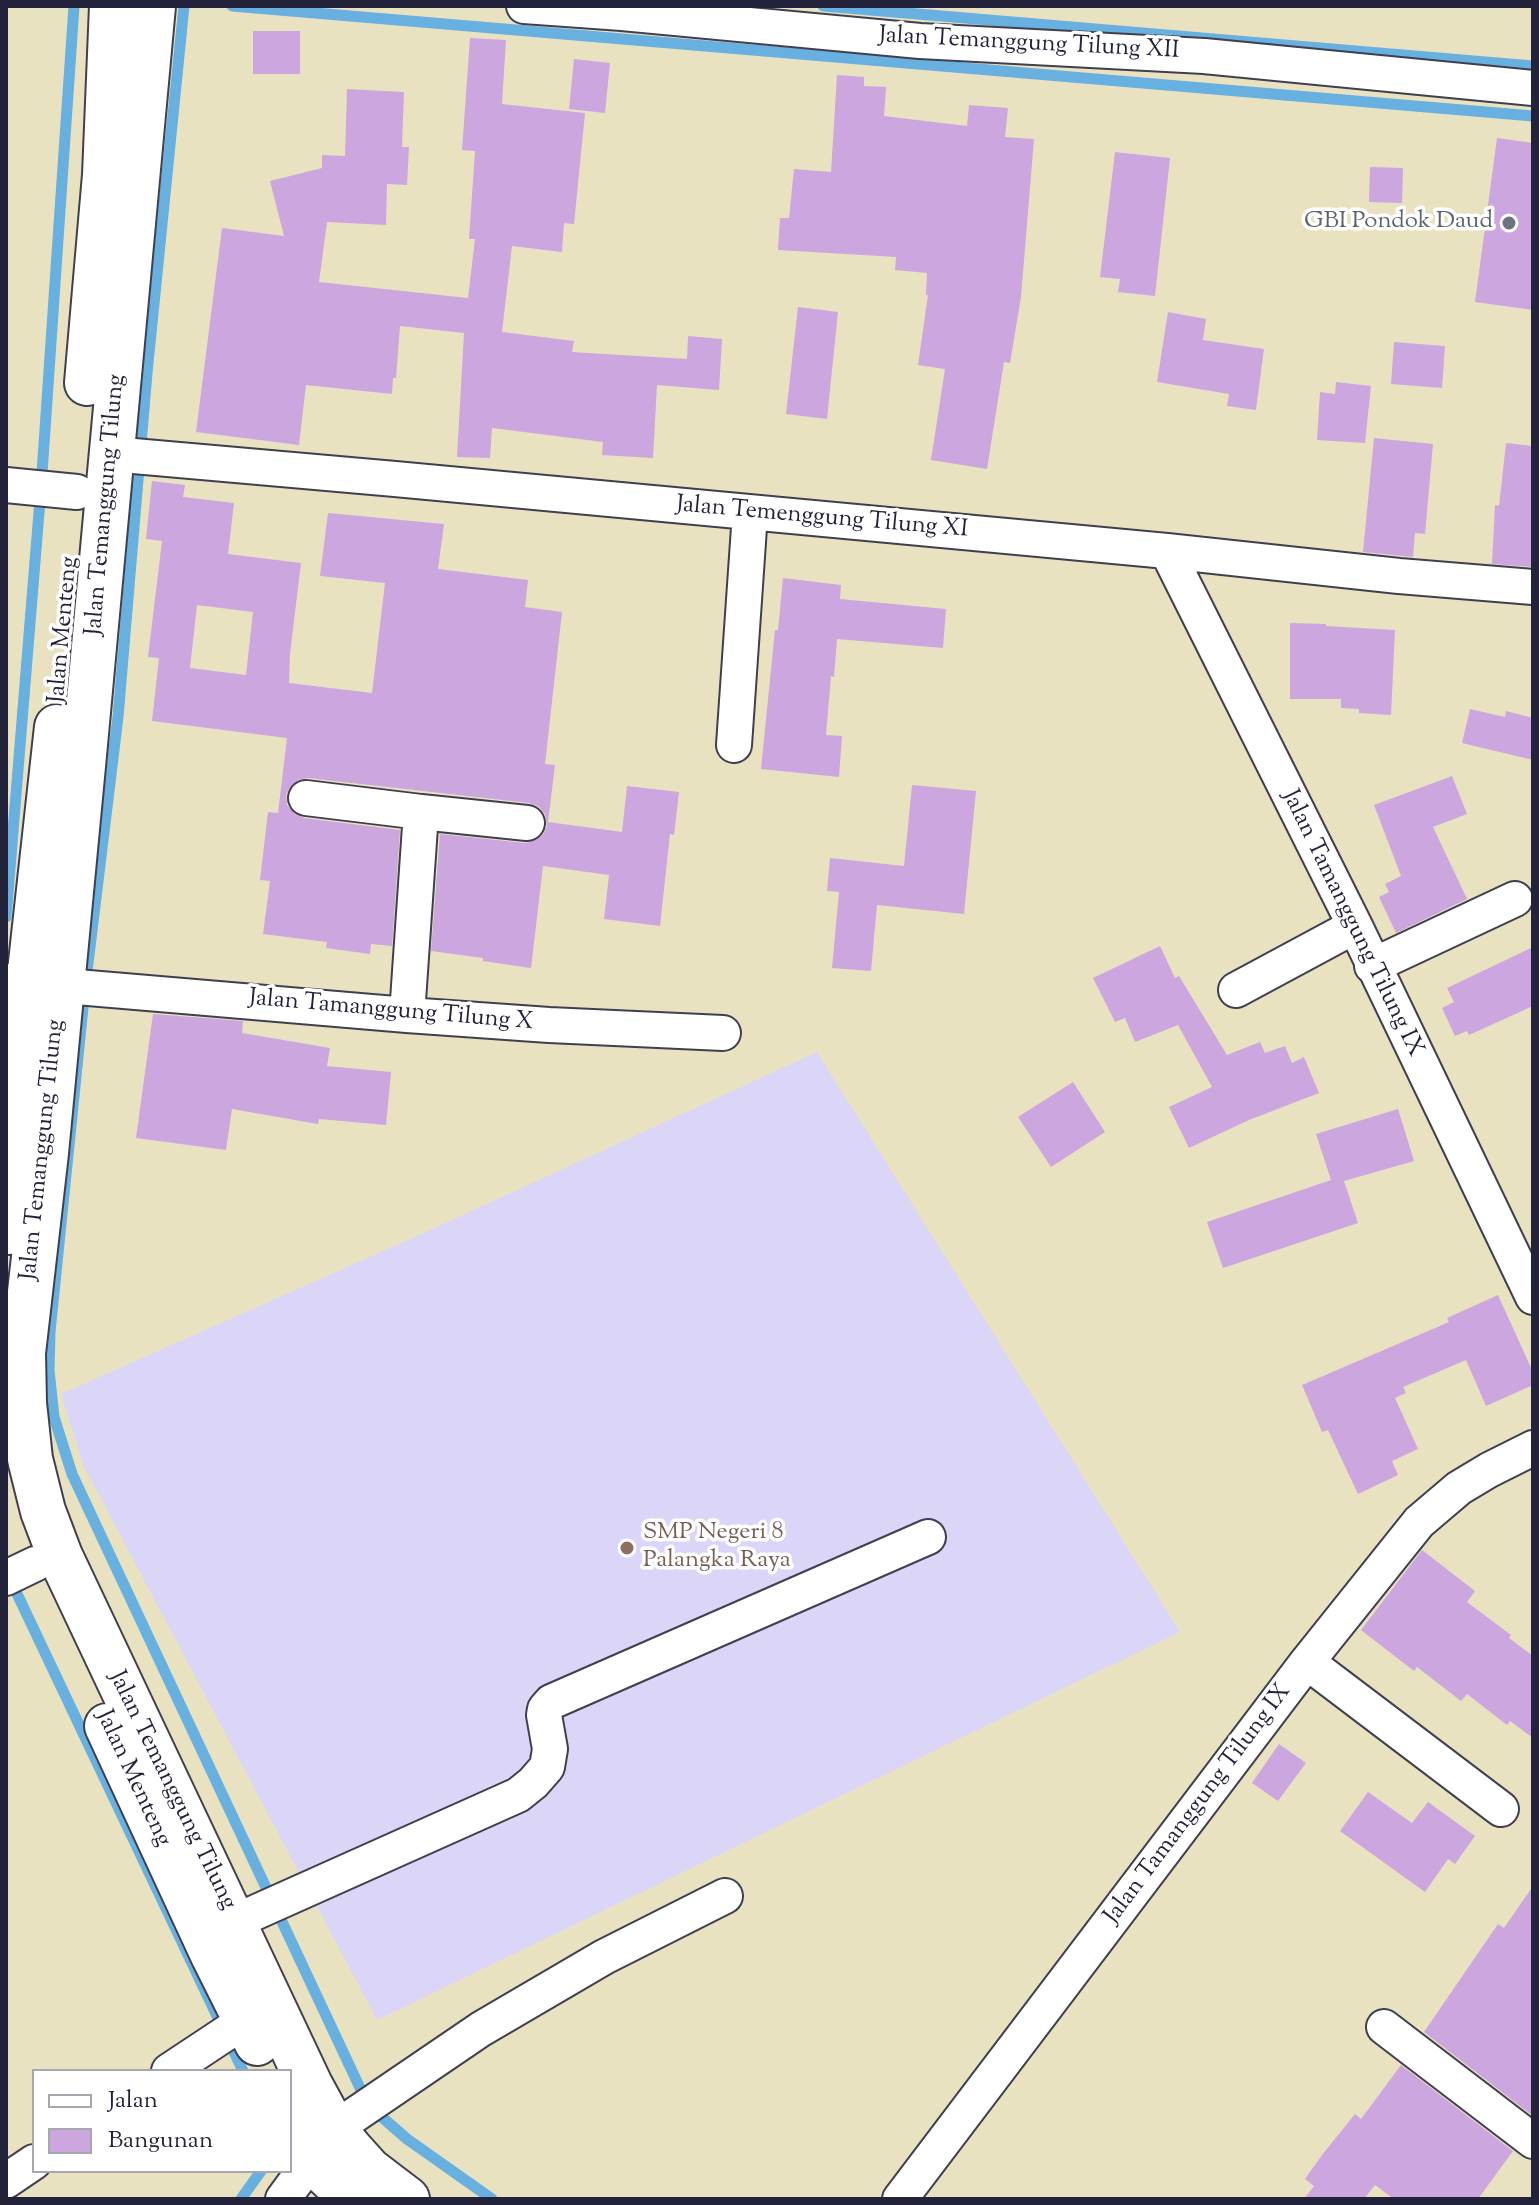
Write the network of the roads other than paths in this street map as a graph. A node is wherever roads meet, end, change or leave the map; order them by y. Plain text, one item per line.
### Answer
1 (112, 6) edge
2 (153, 6) edge
3 (524, 6) edge
4 (1533, 88) edge
5 (111, 454) junction
6 (6, 485) edge
7 (77, 492) junction
8 (750, 513) junction
9 (1167, 551) junction
10 (1533, 587) edge
11 (734, 745) dead end
12 (306, 798) dead end
13 (421, 812) junction
14 (527, 823) dead end
15 (1515, 899) dead end
16 (1355, 926) junction
17 (1372, 966) junction
18 (32, 983) edge
19 (1236, 990) dead end
20 (407, 1015) junction
21 (723, 1033) dead end
22 (6, 1254) edge
23 (1533, 1297) edge
24 (1533, 1448) edge
25 (6, 1482) edge
26 (928, 1537) dead end
27 (20, 1571) edge
28 (1307, 1662) junction
29 (1501, 1809) dead end
30 (725, 1896) dead end
31 (234, 1922) junction
32 (246, 2020) junction
33 (1384, 2027) dead end
34 (172, 2069) edge
35 (269, 2069) edge
36 (292, 2117) edge
37 (1533, 2141) edge
38 (323, 2143) junction
39 (32, 2163) edge
40 (6, 2181) edge
41 (283, 2199) edge
42 (353, 2199) edge
43 (407, 2199) edge
44 (900, 2199) edge

1 - 7 street, Jalan Menteng
2 - 5 street, Jalan Temanggung Tilung
3 - 4 street, Jalan Temanggung Tilung XII
5 - 8 street, Jalan Temenggung Tilung XI
5 - 18 street, Jalan Temanggung Tilung
6 - 7 street
7 - 18 street, Jalan Menteng
8 - 9 street, Jalan Temenggung Tilung XI
8 - 11 street
9 - 10 street, Jalan Temenggung Tilung XI
9 - 16 street, Jalan Tamanggung Tilung IX
12 - 13 street
13 - 14 street
13 - 20 street
15 - 17 street
16 - 17 street, Jalan Tamanggung Tilung IX
16 - 19 street
17 - 23 street, Jalan Tamanggung Tilung IX
18 - 20 street, Jalan Tamanggung Tilung X
18 - 22 street, Jalan Menteng
18 - 31 street, Jalan Temanggung Tilung
20 - 21 street, Jalan Tamanggung Tilung X
24 - 28 street, Jalan Tamanggung Tilung IX
25 - 27 street, Jalan Menteng
26 - 31 street
27 - 32 street, Jalan Menteng
28 - 29 street
28 - 44 street, Jalan Tamanggung Tilung IX
30 - 38 street
31 - 38 street, Jalan Temanggung Tilung
32 - 34 street
32 - 35 street, Jalan Menteng
33 - 37 street
36 - 38 street
38 - 41 street
38 - 42 street
38 - 43 street, Jalan Temanggung Tilung
39 - 40 street

